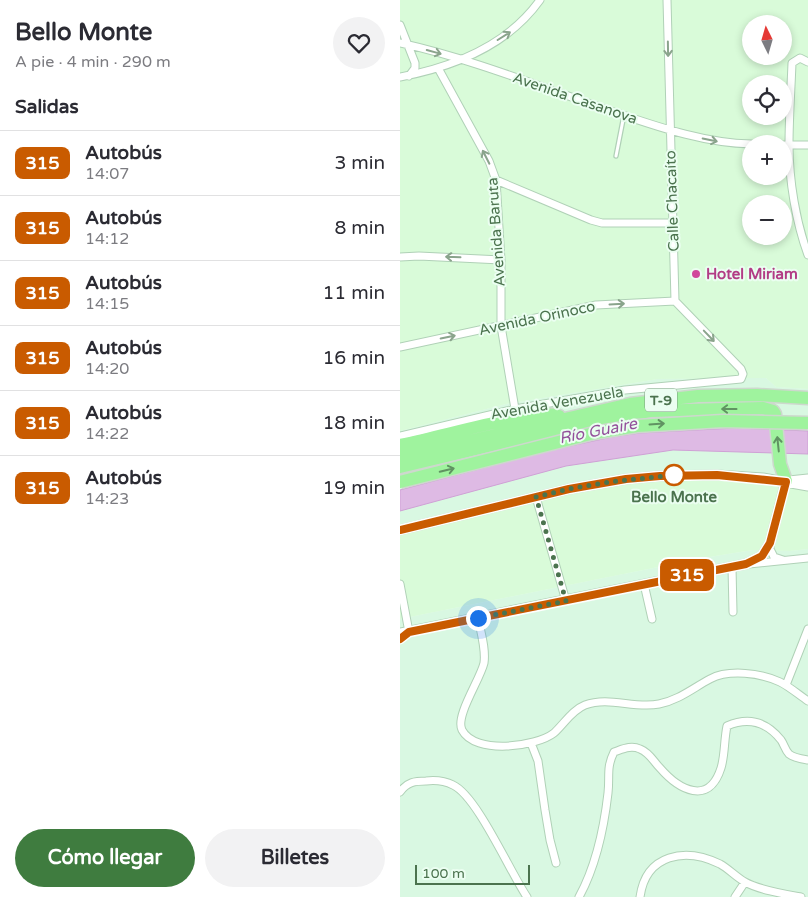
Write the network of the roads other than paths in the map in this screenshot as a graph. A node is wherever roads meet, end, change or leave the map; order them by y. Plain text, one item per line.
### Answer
1 (540, 0) edge
2 (667, 0) edge
3 (400, 25) edge
4 (404, 44) edge
5 (461, 60) junction
6 (808, 62) edge
7 (438, 68) junction
8 (409, 76) junction
9 (400, 77) edge
10 (624, 116) junction
11 (670, 131) junction
12 (787, 135) edge
13 (742, 144) edge
14 (792, 145) edge
15 (808, 145) edge
16 (616, 156) dead end
17 (496, 180) junction
18 (792, 182) edge
19 (672, 223) junction
20 (808, 255) edge
21 (400, 257) edge
22 (501, 260) junction
23 (675, 301) junction
24 (501, 326) junction
25 (400, 347) edge
26 (808, 398) edge
27 (515, 409) junction
28 (566, 418) junction
29 (808, 423) edge
30 (400, 436) edge
31 (400, 444) edge
32 (400, 457) edge
33 (400, 467) edge
34 (808, 479) edge
35 (400, 482) edge
36 (786, 482) junction
37 (808, 486) edge
38 (536, 497) junction
39 (400, 530) edge
40 (770, 543) junction
41 (808, 558) edge
42 (785, 560) junction
43 (746, 564) junction
44 (732, 567) junction
45 (400, 584) edge
46 (644, 584) junction
47 (566, 601) junction
48 (733, 612) dead end
49 (478, 618) junction
50 (652, 619) dead end
51 (808, 629) edge
52 (405, 633) edge
53 (400, 639) edge
54 (786, 685) junction
55 (808, 702) edge
56 (531, 743) junction
57 (808, 760) edge
58 (400, 792) edge
59 (556, 863) dead end
60 (745, 882) junction
61 (527, 897) edge
62 (579, 897) edge
63 (640, 897) edge
64 (735, 897) edge
65 (801, 897) edge

5 -> 1 street
2 -> 11 street, Calle Chacaíto
3 - 4 street
4 -> 5 street, Avenida Casanova
4 - 8 street
5 - 7 street
5 - 10 street, Avenida Casanova
6 - 12 street
7 - 8 street
17 -> 7 street, Avenida Baruta
8 - 9 street
10 - 11 street, Avenida Casanova
10 - 16 lane
11 -> 13 street, Avenida Casanova
11 - 19 street, Calle Chacaíto
14 - 15 street
17 - 19 street
17 - 22 street, Avenida Baruta
18 - 20 street
19 - 23 street, Calle Chacaíto
22 -> 21 street
22 - 24 street, Avenida Baruta
24 -> 23 street, Avenida Orinoco
23 -> 27 street, Avenida Venezuela
25 -> 24 street, Avenida Orinoco
24 - 27 street, Avenida Baruta
26 - 28 highway, T-9
27 - 30 street, Avenida Venezuela
28 - 31 highway
28 - 32 highway, T-9
35 -> 29 highway, T-9, bridge
36 -> 33 highway
34 - 36 street
36 - 37 street
36 - 38 street
36 - 40 street
38 - 39 street
38 - 47 street
40 - 42 street
40 - 43 street
41 - 42 street
42 - 43 street
43 - 44 street
44 - 46 street
44 - 48 street
45 - 52 street
46 - 47 street
46 - 50 street
47 - 49 street
49 - 52 street
49 - 56 street
51 - 54 street
52 - 53 street
54 - 55 street
54 - 56 street
56 - 59 street
57 - 62 street
58 - 61 street
60 - 63 street
60 - 64 street
60 - 65 street

